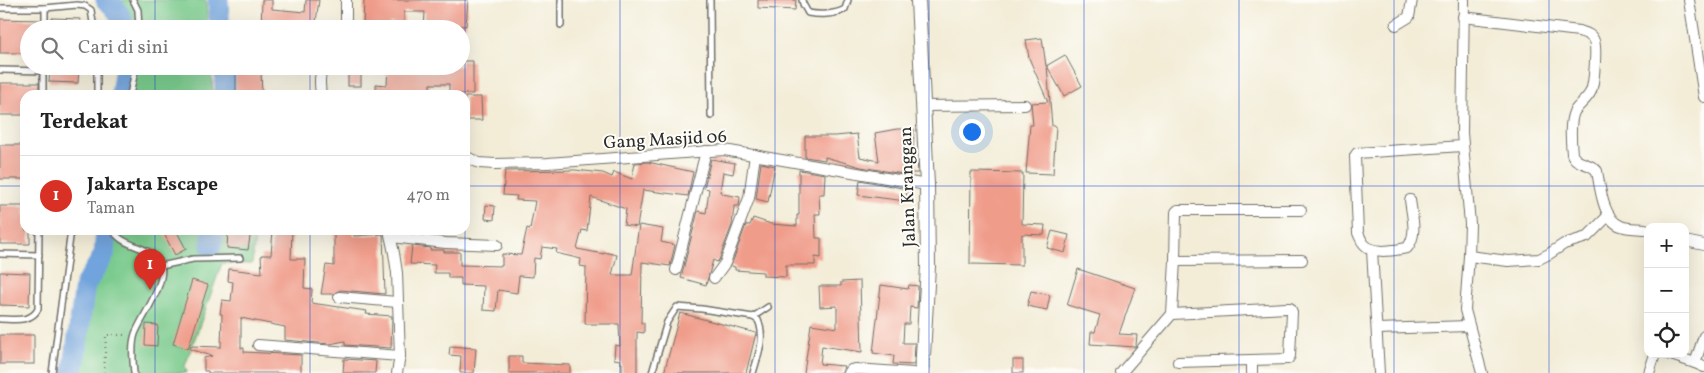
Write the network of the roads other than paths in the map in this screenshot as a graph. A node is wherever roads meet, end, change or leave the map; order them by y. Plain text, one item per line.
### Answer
1 (133, 0) edge
2 (346, 0) edge
3 (560, 0) edge
4 (710, 0) edge
5 (802, 0) edge
6 (848, 0) edge
7 (918, 0) edge
8 (1412, 0) edge
9 (1464, 0) edge
10 (1689, 0) edge
11 (0, 8) edge
12 (46, 8) junction
13 (1463, 17) junction
14 (45, 20) edge
15 (93, 20) edge
16 (139, 20) edge
17 (346, 20) edge
18 (561, 25) dead end
19 (1396, 25) dead end
20 (20, 69) edge
21 (0, 70) edge
22 (43, 75) edge
23 (97, 75) edge
24 (134, 75) edge
25 (320, 75) edge
26 (43, 90) edge
27 (97, 90) edge
28 (131, 90) edge
29 (321, 90) edge
30 (1704, 92) edge
31 (1025, 105) dead end
32 (922, 106) junction
33 (711, 116) dead end
34 (1462, 146) junction
35 (706, 151) junction
36 (755, 155) junction
37 (470, 158) edge
38 (927, 185) junction
39 (1410, 200) dead end
40 (1301, 210) dead end
41 (1609, 215) junction
42 (1644, 229) edge
43 (39, 235) edge
44 (70, 235) edge
45 (117, 235) edge
46 (390, 235) edge
47 (402, 235) edge
48 (1689, 242) edge
49 (497, 245) dead end
50 (1704, 245) edge
51 (1372, 250) junction
52 (0, 254) edge
53 (39, 255) junction
54 (1469, 256) junction
55 (240, 258) dead end
56 (1302, 260) dead end
57 (1175, 261) junction
58 (161, 266) junction
59 (676, 270) dead end
60 (714, 278) dead end
61 (339, 298) dead end
62 (397, 302) junction
63 (768, 306) dead end
64 (1172, 314) junction
65 (752, 317) junction
66 (0, 319) edge
67 (1468, 326) junction
68 (1377, 329) junction
69 (1704, 336) edge
70 (258, 344) dead end
71 (400, 356) junction
72 (1654, 358) edge
73 (1680, 358) edge
74 (1252, 361) junction
75 (1178, 362) dead end
76 (1700, 365) edge
77 (52, 373) edge
78 (134, 373) edge
79 (397, 373) edge
80 (652, 373) edge
81 (753, 373) edge
82 (849, 373) edge
83 (913, 373) edge
84 (922, 373) edge
85 (1121, 373) edge
86 (1252, 373) edge
87 (1379, 373) edge
88 (1482, 373) edge
89 (1650, 373) edge

1 - 16 lane
2 - 17 street
3 - 18 lane
4 - 33 lane
5 - 6 lane
7 - 32 main road, Jalan Kranggan
8 - 19 street
9 - 13 street
10 - 30 street
11 - 12 lane
12 - 14 lane
12 - 15 lane
13 - 34 street
13 - 41 street
20 - 21 lane
22 - 26 lane
23 - 27 lane
24 - 28 lane
25 - 29 street
31 - 32 street
32 - 38 main road, Jalan Kranggan
34 - 51 street
34 - 54 street
35 - 36 street, Gang Masjid 06
35 - 37 street, Gang Masjid 06
35 - 59 street
36 - 38 street, Gang Masjid 06
36 - 60 street
38 - 84 main road, Jalan Kranggan
39 - 51 street
40 - 57 street
41 - 42 street
41 - 54 street
43 - 53 lane
44 - 77 lane
45 - 58 lane
46 - 62 street
47 - 49 street
48 - 50 street
51 - 68 street
52 - 53 lane
53 - 66 lane
54 - 67 street
55 - 58 lane
56 - 57 street
57 - 64 street
58 - 78 lane
61 - 62 street
62 - 71 street
63 - 65 lane
64 - 74 street
64 - 85 street
65 - 80 lane
65 - 81 lane
67 - 68 street
67 - 88 street
68 - 87 street
69 - 76 street
70 - 71 street
71 - 79 street
72 - 89 street
73 - 76 street
74 - 75 street
74 - 86 street
82 - 83 street

